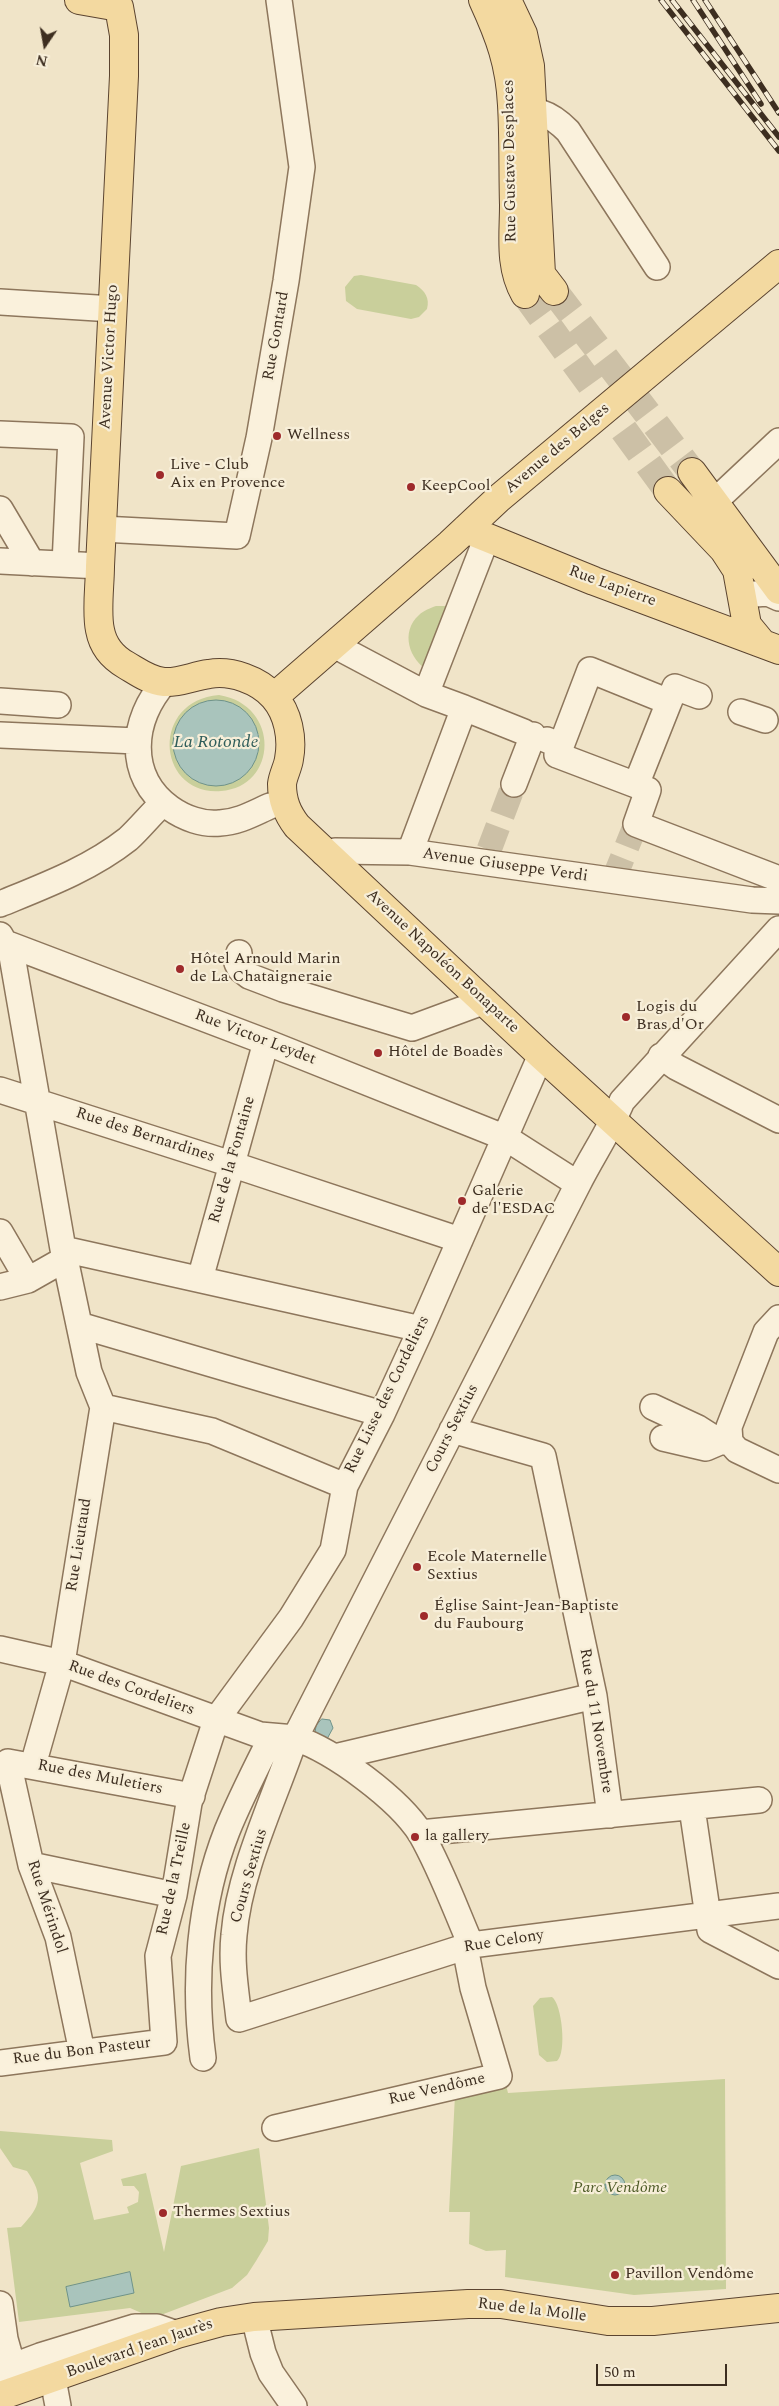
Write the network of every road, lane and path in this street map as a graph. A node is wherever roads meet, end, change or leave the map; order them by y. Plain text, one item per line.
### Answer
1 (79, 0) edge
2 (279, 0) edge
3 (483, 0) edge
4 (507, 0) edge
5 (124, 4) edge
6 (533, 112) junction
7 (513, 130) junction
8 (779, 264) edge
9 (657, 267) dead end
10 (554, 291) tunnel mouth
11 (525, 294) tunnel mouth
12 (0, 302) edge
13 (113, 309) junction
14 (0, 434) edge
15 (779, 441) edge
16 (692, 472) tunnel mouth
17 (668, 491) tunnel mouth
18 (714, 502) junction
19 (0, 509) edge
20 (102, 530) junction
21 (474, 540) junction
22 (0, 561) edge
23 (32, 563) junction
24 (65, 564) junction
25 (100, 566) junction
26 (779, 590) edge
27 (742, 595) junction
28 (779, 598) edge
29 (770, 646) edge
30 (345, 651) dead end
31 (165, 682) junction
32 (426, 694) junction
33 (700, 696) dead end
34 (274, 697) junction
35 (0, 701) edge
36 (669, 702) junction
37 (58, 705) dead end
38 (464, 708) junction
39 (741, 712) dead end
40 (765, 720) dead end
41 (0, 735) edge
42 (541, 738) junction
43 (137, 741) junction
44 (514, 784) tunnel mouth
45 (636, 785) junction
46 (277, 800) junction
47 (163, 802) junction
48 (410, 852) junction
49 (324, 853) junction
50 (712, 853) junction
51 (779, 879) edge
52 (697, 892) junction
53 (779, 901) edge
54 (3, 902) edge
55 (778, 931) edge
56 (1, 939) edge
57 (239, 953) dead end
58 (485, 1001) junction
59 (266, 1042) junction
60 (541, 1054) junction
61 (661, 1056) junction
62 (0, 1090) edge
63 (37, 1102) junction
64 (779, 1120) edge
65 (614, 1121) junction
66 (503, 1145) junction
67 (231, 1164) junction
68 (578, 1184) junction
69 (0, 1232) edge
70 (460, 1240) junction
71 (64, 1254) junction
72 (779, 1272) edge
73 (200, 1279) junction
74 (28, 1280) junction
75 (0, 1286) edge
76 (779, 1318) edge
77 (79, 1325) junction
78 (421, 1330) junction
79 (103, 1407) junction
80 (653, 1407) dead end
81 (382, 1414) junction
82 (452, 1430) junction
83 (663, 1438) dead end
84 (725, 1442) junction
85 (779, 1470) edge
86 (345, 1486) junction
87 (0, 1649) edge
88 (62, 1663) junction
89 (594, 1696) junction
90 (216, 1720) junction
91 (275, 1737) junction
92 (335, 1757) junction
93 (8, 1762) joint
94 (33, 1765) junction
95 (192, 1796) junction
96 (759, 1800) dead end
97 (692, 1808) junction
98 (610, 1815) junction
99 (420, 1833) junction
100 (31, 1865) junction
101 (174, 1895) junction
102 (779, 1906) edge
103 (707, 1915) junction
104 (468, 1946) junction
105 (779, 1966) edge
106 (238, 2019) joint
107 (164, 2042) joint
108 (82, 2052) junction
109 (203, 2058) dead end
110 (0, 2063) edge
111 (275, 2128) dead end
112 (779, 2308) edge
113 (284, 2315) joint
114 (1, 2316) edge
115 (254, 2317) junction
116 (177, 2334) junction
117 (53, 2379) junction
118 (8, 2381) edge
119 (58, 2406) edge
120 (294, 2406) edge

1 - 5 main road
2 - 20 street, Rue Gontard
3 - 7 main road, Rue Gustave Desplaces
4 - 6 main road, Rue Gustave Desplaces
5 - 13 main road, Avenue Victor Hugo
6 - 7 street
6 - 9 street
6 - 10 main road, Rue Gustave Desplaces
7 - 11 main road, Rue Gustave Desplaces
8 - 21 main road, Avenue des Belges
12 - 13 street
13 - 20 main road, Avenue Victor Hugo
14 - 24 street
15 - 18 street
16 - 18 main road
17 - 27 main road
18 - 26 main road
19 - 23 street
20 - 25 main road, Avenue Victor Hugo
21 - 29 main road, Rue Lapierre
21 - 32 street
21 - 34 main road, Avenue des Belges
22 - 23 street
23 - 24 street
24 - 25 street
25 - 31 main road, Avenue Victor Hugo
27 - 28 street
27 - 29 main road
30 - 32 street
31 - 34 main road
31 - 43 street
32 - 38 street
33 - 36 street
34 - 46 main road
35 - 37 street
36 - 42 street
36 - 45 street
38 - 42 street
38 - 48 street, Avenue Giuseppe Verdi
39 - 40 street
41 - 43 street
42 - 44 street
42 - 45 street
43 - 47 street
45 - 50 street
46 - 47 street
46 - 49 main road, Avenue Napoléon Bonaparte
47 - 54 street
48 - 49 street
48 - 52 street, Avenue Giuseppe Verdi
49 - 58 main road, Avenue Napoléon Bonaparte
50 - 51 street
50 - 52 street
52 - 53 street, Avenue Giuseppe Verdi
55 - 61 street, Cours Sextius
56 - 59 street, Rue Victor Leydet
56 - 63 street
57 - 58 street
58 - 60 main road, Avenue Napoléon Bonaparte
59 - 66 street, Rue Victor Leydet
59 - 67 street, Rue de la Fontaine
60 - 65 main road, Avenue Napoléon Bonaparte
60 - 66 street, Rue Lisse des Cordeliers
61 - 64 street
61 - 65 street, Cours Sextius
62 - 63 street, Rue des Bernardines
63 - 67 street, Rue des Bernardines
63 - 71 street
65 - 68 street, Cours Sextius
65 - 72 main road, Avenue Napoléon Bonaparte
66 - 68 street, Rue Victor Leydet
66 - 70 street, Rue Lisse des Cordeliers
67 - 70 street, Rue des Bernardines
67 - 73 street, Rue de la Fontaine
68 - 82 street, Cours Sextius
69 - 74 street
70 - 78 street, Rue Lisse des Cordeliers
71 - 73 street
71 - 74 street
71 - 77 street
73 - 78 street
74 - 75 street
76 - 84 street
77 - 79 street
77 - 81 street
78 - 81 street, Rue Lisse des Cordeliers
79 - 86 street
79 - 88 street, Rue Lieutaud
80 - 84 street
81 - 86 street, Rue Lisse des Cordeliers
82 - 89 street, Rue du 11 Novembre
82 - 91 street, Cours Sextius
83 - 84 street
84 - 85 street
86 - 90 street, Rue Lisse des Cordeliers
87 - 88 street, Rue des Cordeliers
88 - 90 street, Rue des Cordeliers
88 - 94 street, Rue Lieutaud
89 - 92 street
89 - 98 street, Rue du 11 Novembre
90 - 91 street, Rue des Cordeliers
90 - 95 street, Rue de la Treille
91 - 92 street, Rue des Cordeliers
91 - 106 street, Cours Sextius
91 - 109 street
92 - 99 street, Rue des Cordeliers
93 - 94 street, Rue des Muletiers
93 - 100 street, Rue Mérindol
94 - 95 street, Rue des Muletiers
95 - 101 street, Rue de la Treille
96 - 97 street
97 - 98 street
97 - 103 street
98 - 99 street
99 - 104 street, Rue des Cordeliers
100 - 101 street
100 - 108 street, Rue Mérindol
101 - 107 street, Rue de la Treille
102 - 103 street, Rue Celony
103 - 104 street, Rue Celony
103 - 105 street
104 - 106 street, Rue Celony
104 - 111 street, Rue Vendôme
107 - 108 street, Rue du Bon Pasteur
108 - 110 street, Rue du Bon Pasteur
112 - 113 main road, Rue de la Molle
113 - 115 main road, Boulevard Jean Jaurès
114 - 118 street
115 - 116 main road, Boulevard Jean Jaurès
115 - 120 street
116 - 117 main road, Boulevard Jean Jaurès
116 - 118 street
117 - 118 main road, Boulevard Jean Jaurès
117 - 119 street

